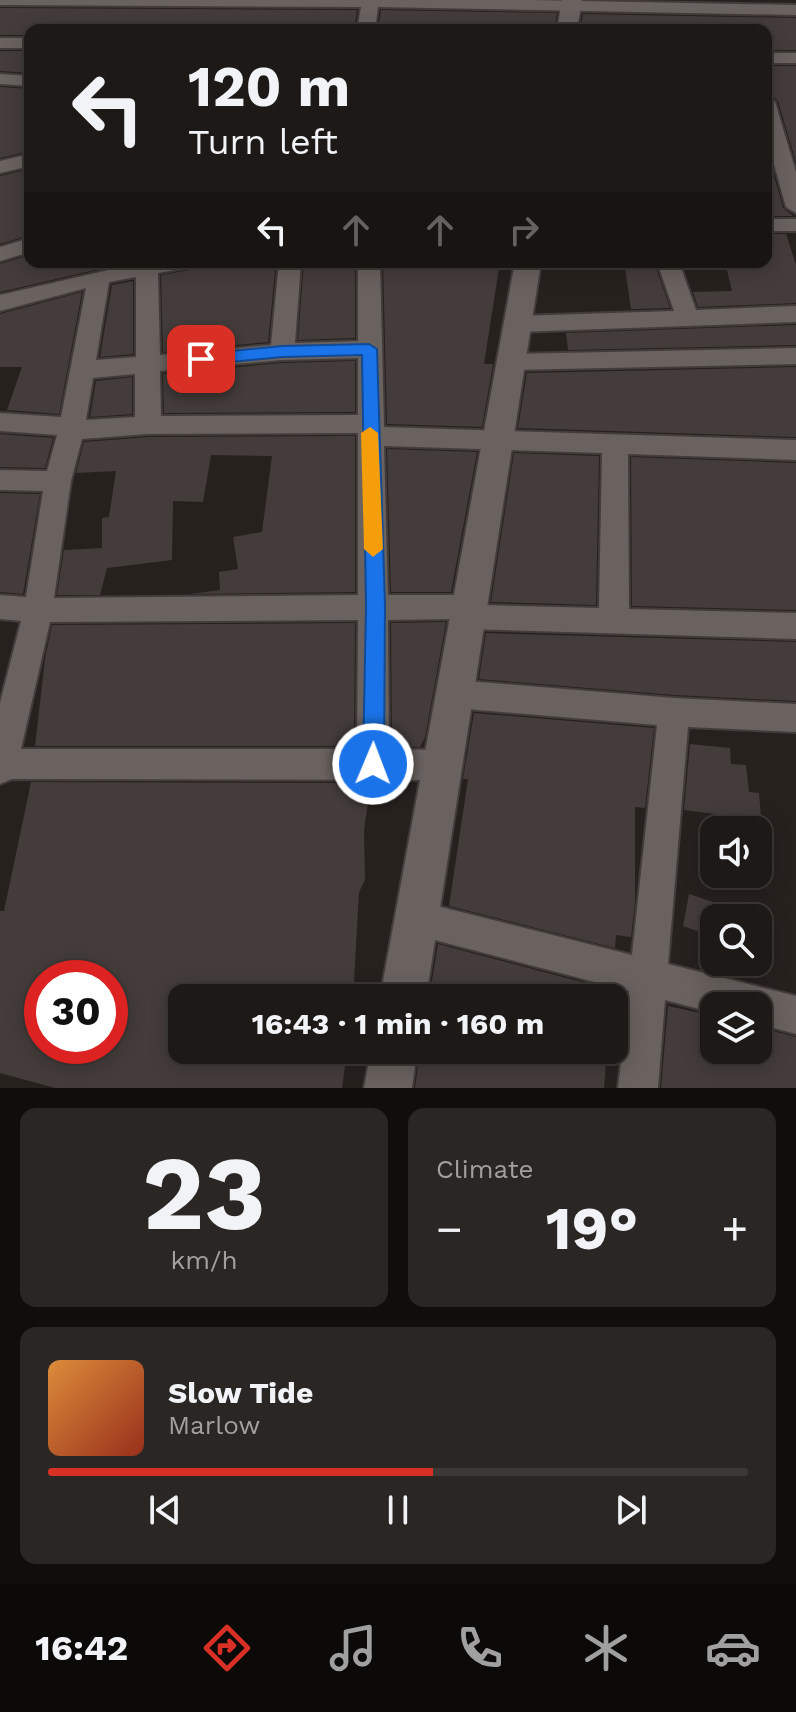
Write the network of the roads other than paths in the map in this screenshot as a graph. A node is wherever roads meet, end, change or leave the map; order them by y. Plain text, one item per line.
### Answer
1 (0, 0) edge
2 (371, 1) edge
3 (571, 3) edge
4 (735, 5) edge
5 (796, 10) edge
6 (367, 24) edge
7 (568, 24) edge
8 (0, 43) edge
9 (24, 43) edge
10 (772, 58) edge
11 (796, 58) edge
12 (0, 79) edge
13 (24, 81) edge
14 (772, 126) edge
15 (796, 128) edge
16 (772, 132) edge
17 (24, 161) edge
18 (0, 167) edge
19 (796, 207) edge
20 (772, 225) edge
21 (796, 225) edge
22 (24, 247) edge
23 (0, 254) edge
24 (147, 268) joint
25 (289, 268) edge
26 (369, 268) edge
27 (527, 268) edge
28 (670, 268) edge
29 (99, 277) junction
30 (0, 303) edge
31 (796, 314) edge
32 (688, 319) junction
33 (517, 324) junction
34 (369, 349) junction
35 (282, 352) junction
36 (796, 356) edge
37 (511, 362) junction
38 (148, 365) junction
39 (83, 370) junction
40 (0, 422) edge
41 (148, 425) junction
42 (71, 429) junction
43 (370, 430) junction
44 (498, 438) junction
45 (615, 443) junction
46 (796, 450) edge
47 (0, 480) edge
48 (58, 481) junction
49 (375, 606) junction
50 (0, 607) edge
51 (38, 610) junction
52 (468, 612) junction
53 (614, 620) junction
54 (796, 626) edge
55 (455, 694) junction
56 (674, 712) junction
57 (796, 718) edge
58 (373, 764) junction
59 (442, 765) junction
60 (0, 766) edge
61 (417, 919) junction
62 (647, 976) junction
63 (405, 984) edge
64 (796, 1015) edge
65 (392, 1064) edge
66 (388, 1088) edge
67 (638, 1088) edge

1 - 2 street
2 - 3 street
2 - 6 street
3 - 4 street
3 - 7 street
4 - 5 street
8 - 9 street
10 - 11 street
12 - 13 street
14 - 15 street
16 - 19 street
17 - 18 street
20 - 21 street
22 - 23 street
24 - 29 street
24 - 38 street
25 - 35 street
26 - 34 street
27 - 33 street
28 - 32 street
29 - 30 street
29 - 39 street
31 - 32 street
32 - 33 street
33 - 37 street
34 - 35 street
34 - 43 street
35 - 38 street
36 - 37 street
37 - 44 street
38 - 39 street
38 - 41 street
39 - 42 street
40 - 42 street
41 - 42 street
41 - 43 street
42 - 48 street
43 - 44 street
43 - 49 street
44 - 45 street
44 - 52 street
45 - 46 street
45 - 53 street
47 - 48 street
48 - 51 street
49 - 51 street
49 - 52 street
49 - 58 street
50 - 51 street
51 - 60 street
52 - 53 street
52 - 55 street
53 - 54 street
55 - 56 street
55 - 59 street
56 - 57 street
56 - 62 street
58 - 59 street
58 - 60 street
59 - 61 street
61 - 62 street
61 - 63 street
62 - 64 street
62 - 67 street
65 - 66 street

